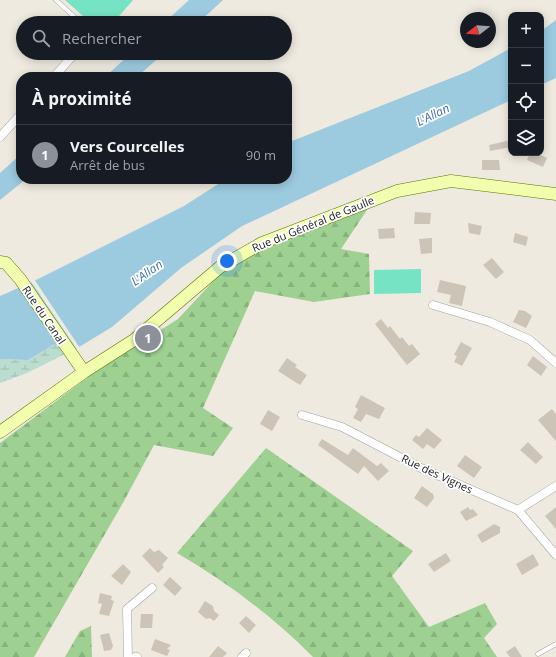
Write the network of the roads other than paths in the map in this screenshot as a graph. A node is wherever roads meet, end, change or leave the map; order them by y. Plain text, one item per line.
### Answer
1 (56, 0) edge
2 (73, 16) edge
3 (69, 60) edge
4 (58, 72) edge
5 (16, 119) edge
6 (0, 137) edge
7 (556, 194) edge
8 (0, 262) edge
9 (433, 305) dead end
10 (556, 363) edge
11 (84, 372) junction
12 (302, 415) dead end
13 (0, 432) edge
14 (556, 486) edge
15 (518, 510) junction
16 (556, 555) edge
17 (152, 588) dead end
18 (556, 644) edge
19 (538, 654) dead end
20 (128, 657) edge

1 - 2 lane
3 - 4 street
5 - 6 street
7 - 11 main road, Rue du Général de Gaulle
8 - 11 main road, Rue du Canal
9 - 10 street
11 - 13 main road, Rue du Général de Gaulle
12 - 15 street, Rue des Vignes
14 - 15 street
15 - 16 street, Rue des Vignes
17 - 20 street
18 - 19 lane

